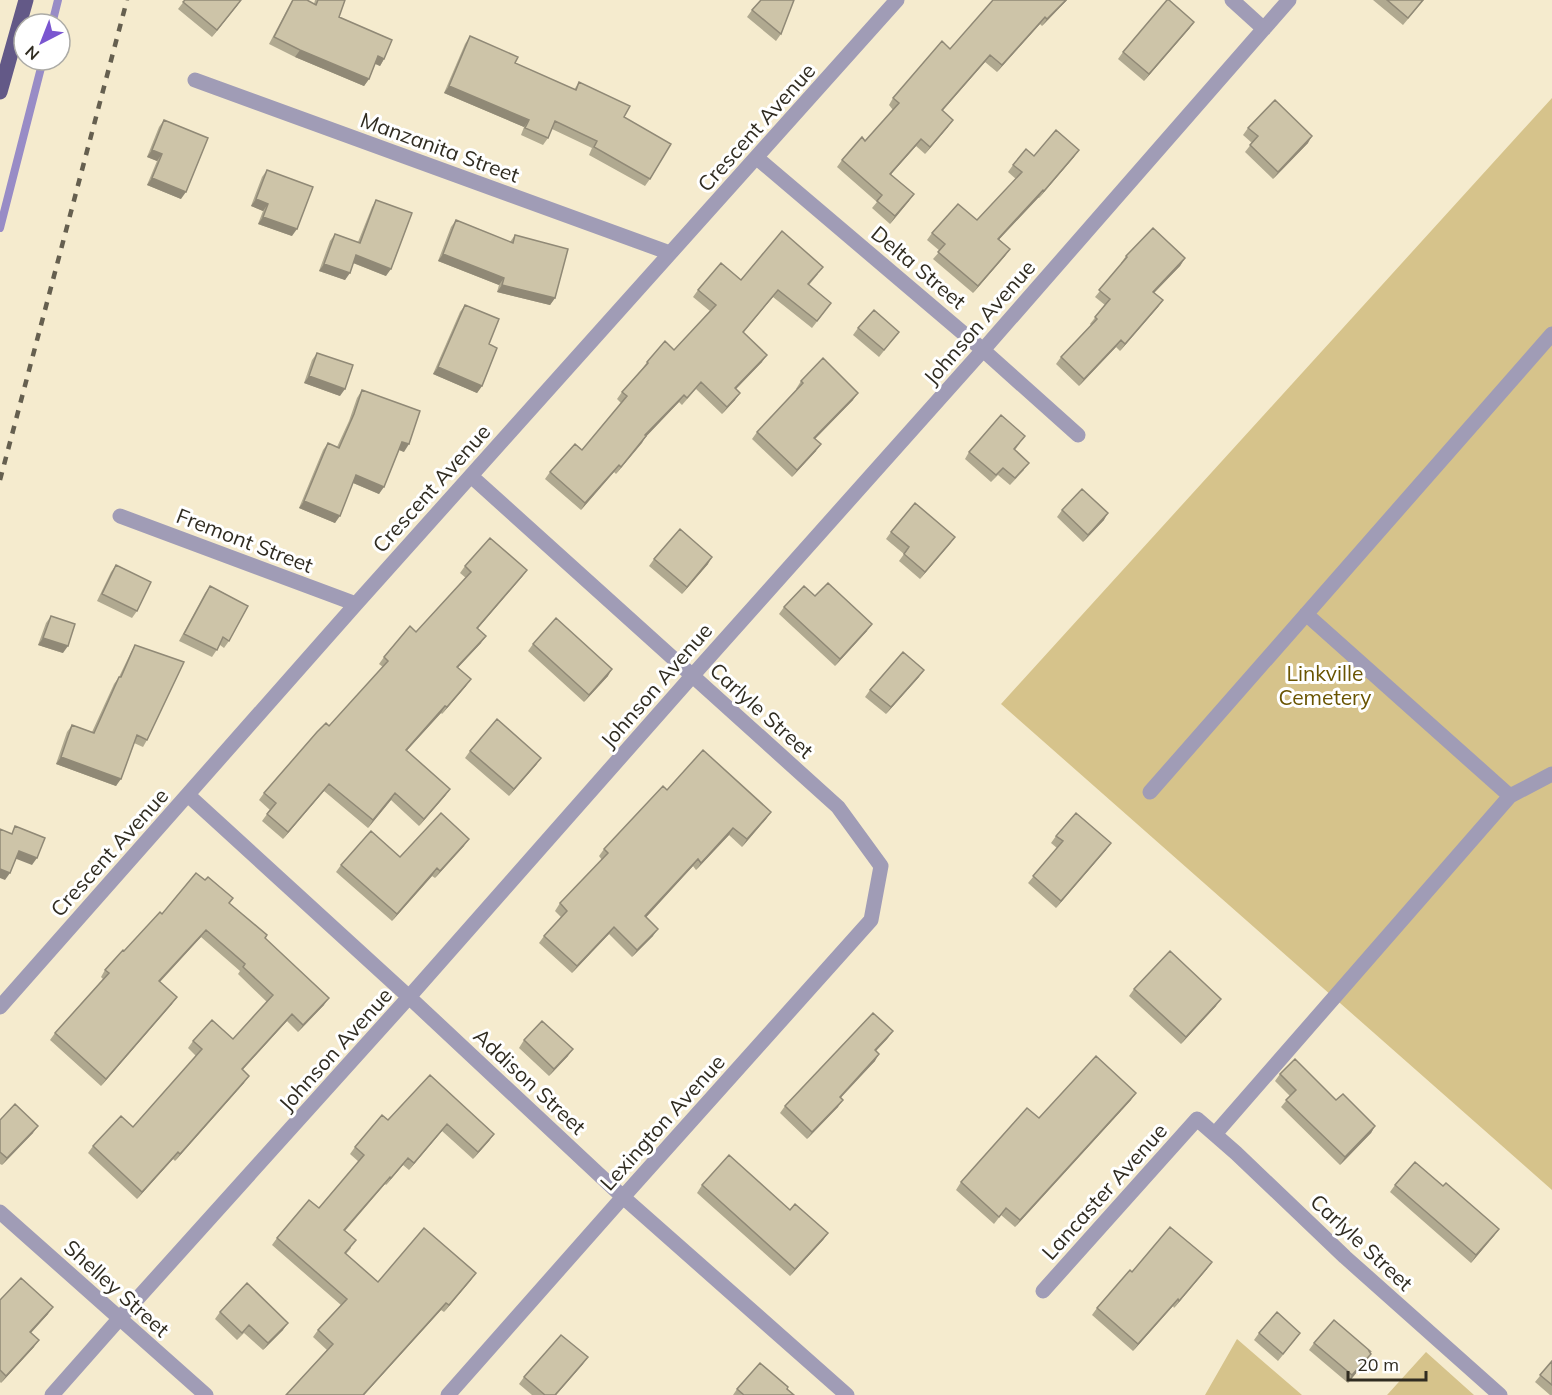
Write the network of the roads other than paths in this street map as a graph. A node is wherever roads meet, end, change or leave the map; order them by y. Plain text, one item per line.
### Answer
1 (26, 0) edge
2 (897, 0) edge
3 (1232, 0) edge
4 (1289, 0) edge
5 (1264, 29) junction
6 (195, 80) dead end
7 (0, 92) edge
8 (757, 158) junction
9 (670, 253) junction
10 (1552, 334) edge
11 (983, 350) junction
12 (1078, 435) dead end
13 (471, 476) junction
14 (120, 516) dead end
15 (356, 604) junction
16 (1306, 614) junction
17 (693, 675) junction
18 (1552, 774) edge
19 (1150, 792) dead end
20 (188, 795) junction
21 (1510, 796) junction
22 (881, 866) joint
23 (410, 997) junction
24 (0, 1007) edge
25 (1197, 1119) joint
26 (1215, 1134) junction
27 (623, 1197) junction
28 (0, 1212) edge
29 (1043, 1291) dead end
30 (120, 1318) junction
31 (52, 1395) edge
32 (206, 1395) edge
33 (448, 1395) edge
34 (847, 1395) edge
35 (1500, 1395) edge

1 - 7 main road
2 - 8 street, Crescent Avenue
3 - 5 street
4 - 5 street, Johnson Avenue
5 - 11 street, Johnson Avenue
6 - 9 street, Manzanita Street
8 - 9 street, Crescent Avenue
8 - 11 street, Delta Street
9 - 13 street, Crescent Avenue
10 - 16 street
11 - 12 street, Delta Street
11 - 17 street, Johnson Avenue
13 - 15 street, Crescent Avenue
13 - 17 street, Carlyle Street
14 - 15 street, Fremont Street
15 - 20 street, Crescent Avenue
16 - 19 street
16 - 21 street
17 - 22 street, Carlyle Street
17 - 23 street, Johnson Avenue
18 - 21 street
20 - 23 street, Addison Street
20 - 24 street, Crescent Avenue
21 - 26 street
22 - 27 street, Lexington Avenue
23 - 27 street, Addison Street
23 - 30 street, Johnson Avenue
25 - 26 street, Carlyle Street
25 - 29 street, Lancaster Avenue
26 - 35 street, Carlyle Street
27 - 33 street, Lexington Avenue
27 - 34 street, Addison Street
28 - 30 street, Shelley Street
30 - 31 street, Johnson Avenue
30 - 32 street, Shelley Street

